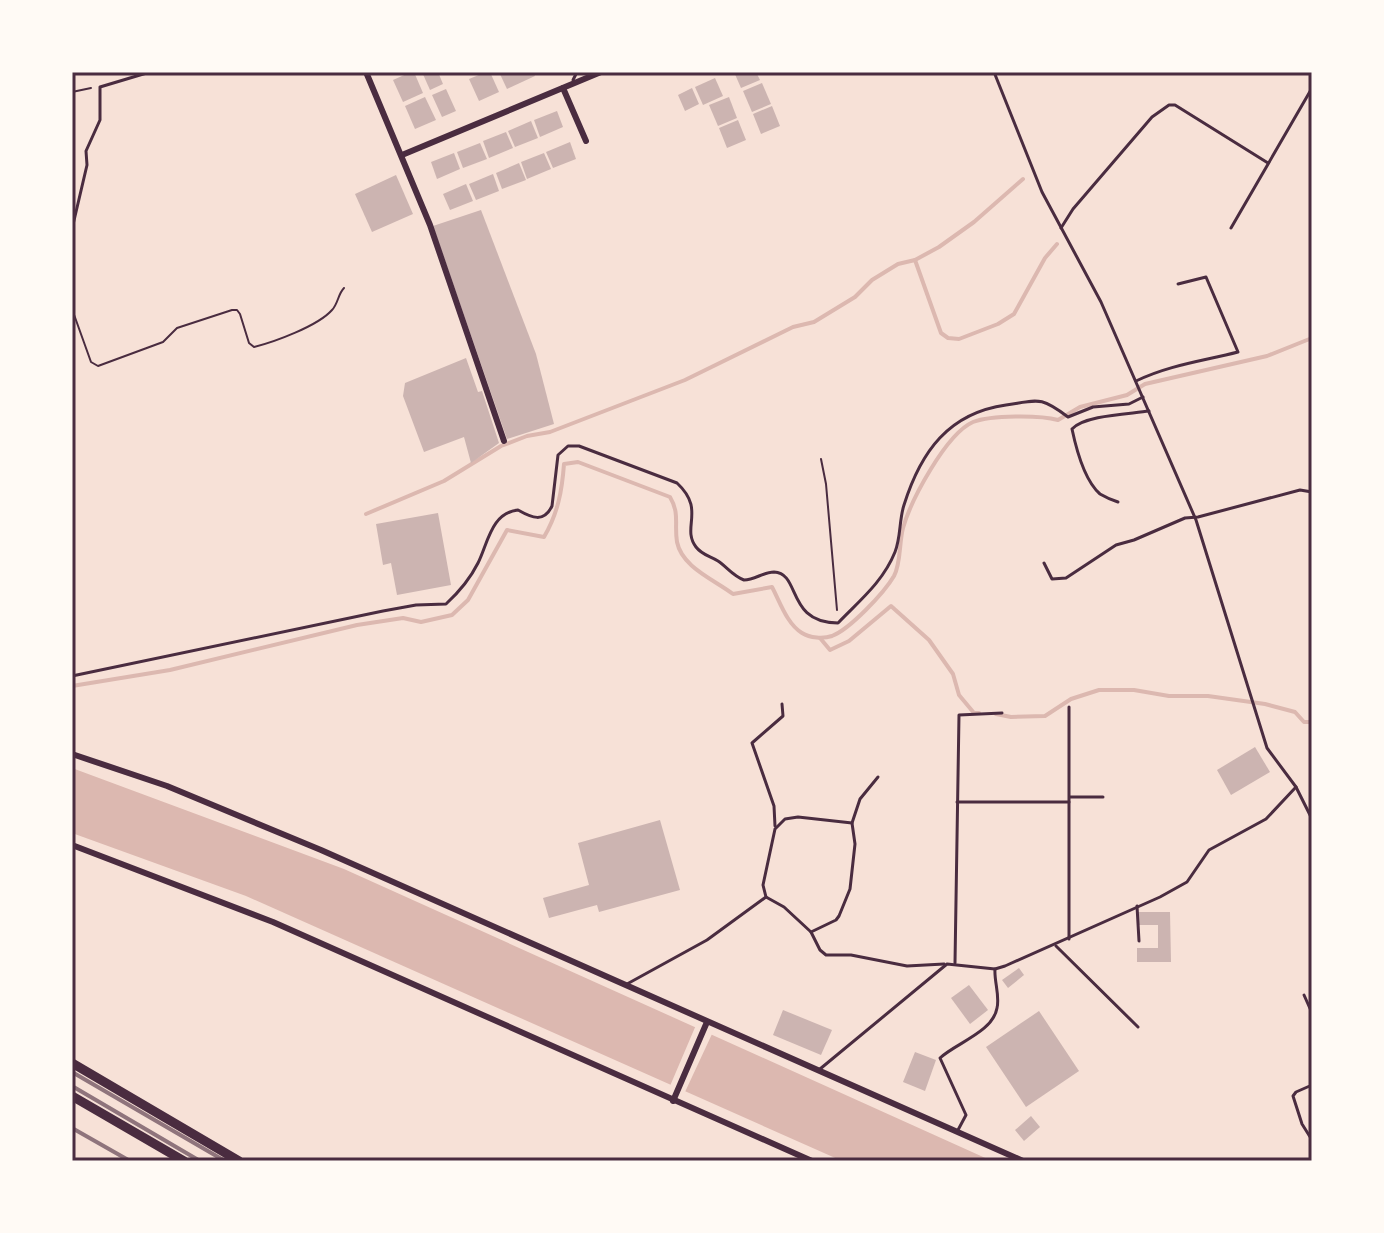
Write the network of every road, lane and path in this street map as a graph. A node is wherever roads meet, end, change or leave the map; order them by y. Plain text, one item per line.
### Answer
1 (150, 72) edge
2 (366, 72) edge
3 (577, 72) edge
4 (601, 72) edge
5 (994, 72) edge
6 (572, 84) junction
7 (100, 87) junction
8 (563, 88) junction
9 (1312, 88) edge
10 (72, 92) edge
11 (586, 141) dead end
12 (402, 155) junction
13 (1268, 163) junction
14 (1061, 228) junction
15 (1231, 228) dead end
16 (72, 229) edge
17 (1178, 284) dead end
18 (344, 288) dead end
19 (72, 309) edge
20 (1136, 381) junction
21 (1143, 397) junction
22 (1149, 411) junction
23 (504, 441) dead end
24 (821, 459) dead end
25 (1312, 492) edge
26 (1118, 502) dead end
27 (1194, 517) junction
28 (1044, 563) dead end
29 (838, 623) junction
30 (72, 676) edge
31 (782, 704) dead end
32 (1069, 707) dead end
33 (1002, 713) dead end
34 (72, 754) edge
35 (878, 777) dead end
36 (1296, 787) junction
37 (1103, 797) dead end
38 (1069, 800) junction
39 (957, 802) junction
40 (1312, 819) edge
41 (852, 823) junction
42 (775, 829) junction
43 (72, 845) edge
44 (766, 897) junction
45 (1137, 906) junction
46 (811, 932) junction
47 (1069, 939) junction
48 (1139, 941) dead end
49 (1056, 946) junction
50 (955, 963) junction
51 (947, 964) junction
52 (995, 969) junction
53 (627, 984) junction
54 (1304, 995) dead end
55 (1312, 1013) edge
56 (706, 1026) junction
57 (1138, 1027) dead end
58 (72, 1063) edge
59 (818, 1071) junction
60 (1312, 1085) edge
61 (72, 1096) edge
62 (673, 1101) junction
63 (958, 1131) junction
64 (1312, 1140) edge
65 (184, 1161) edge
66 (239, 1161) edge
67 (812, 1161) edge
68 (1023, 1161) edge

1 - 7 lane
2 - 12 street
3 - 6 lane
4 - 6 street
5 - 14 lane
6 - 8 street
7 - 10 path
7 - 16 lane
8 - 11 street
8 - 12 street
9 - 13 lane
12 - 23 street
13 - 14 lane
13 - 15 lane
14 - 20 lane
17 - 20 lane
18 - 19 path
20 - 21 lane
21 - 22 lane
21 - 29 lane
22 - 26 lane
22 - 27 lane
24 - 29 path
25 - 27 lane
27 - 28 lane
27 - 36 lane
29 - 30 lane
31 - 42 lane
32 - 38 lane
33 - 39 lane
34 - 53 street
35 - 41 lane
36 - 40 lane
36 - 45 lane
37 - 38 lane
38 - 39 lane
38 - 47 lane
39 - 50 lane
41 - 42 lane
41 - 46 lane
42 - 44 lane
43 - 62 street
44 - 46 lane
44 - 53 lane
45 - 47 lane
45 - 48 lane
46 - 51 lane
47 - 49 lane
49 - 52 lane
49 - 57 lane
50 - 51 lane
50 - 52 lane
51 - 59 lane
52 - 63 lane
53 - 56 street
54 - 55 lane
56 - 59 street
56 - 62 street
58 - 66 main road
59 - 63 street
60 - 64 lane
61 - 65 main road
62 - 67 street
63 - 68 street

